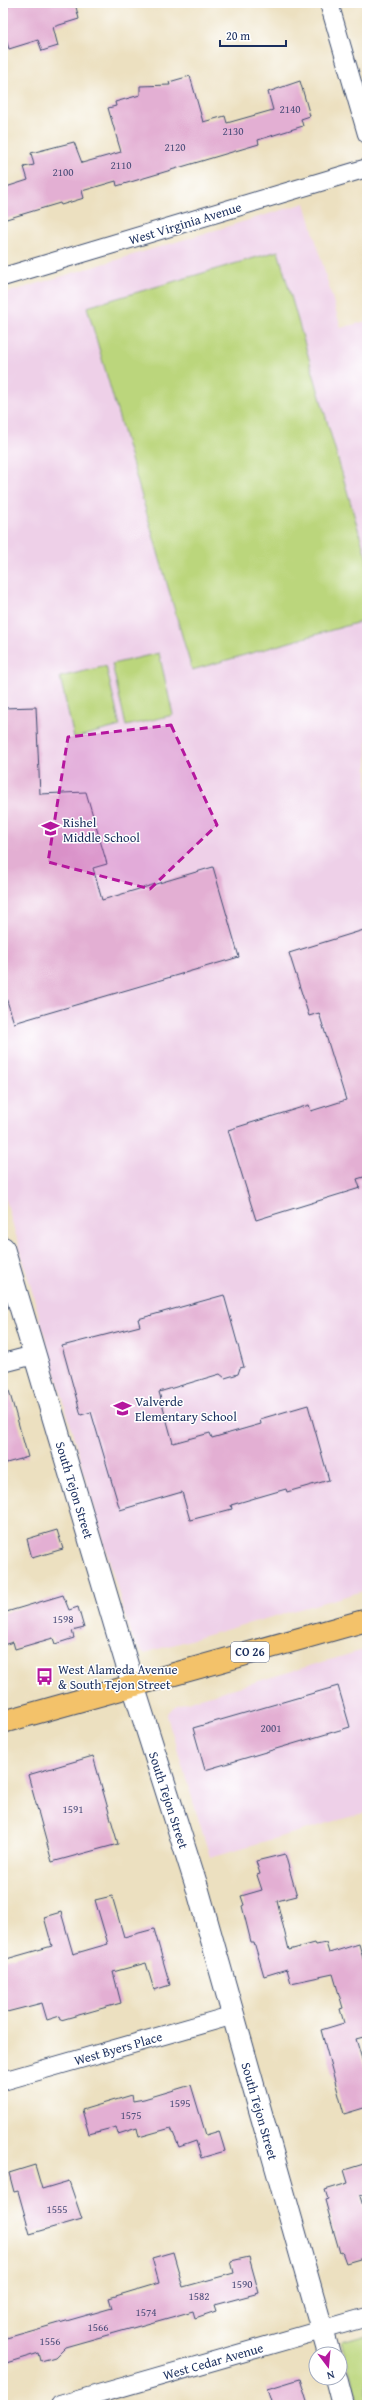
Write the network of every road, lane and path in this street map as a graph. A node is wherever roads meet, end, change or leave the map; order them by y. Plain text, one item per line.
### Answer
1 (329, 3) edge
2 (367, 134) edge
3 (367, 168) edge
4 (3, 277) edge
5 (3, 1248) edge
6 (34, 1355) junction
7 (3, 1364) edge
8 (367, 1620) edge
9 (133, 1685) junction
10 (3, 1722) edge
11 (234, 2015) junction
12 (3, 2081) edge
13 (367, 2317) edge
14 (322, 2330) junction
15 (327, 2346) edge
16 (338, 2386) edge
17 (60, 2405) edge
18 (343, 2405) edge

1 - 2 street
3 - 4 street, West Virginia Avenue
5 - 6 street, South Tejon Street
6 - 7 street
6 - 9 street, South Tejon Street
8 - 9 main road, CO 26
9 - 10 main road, CO 26
9 - 11 street, South Tejon Street
11 - 12 street, West Byers Place
11 - 14 street, South Tejon Street
13 - 14 street, West Cedar Avenue
14 - 15 street, South Tejon Street
14 - 17 street, West Cedar Avenue
16 - 18 street

